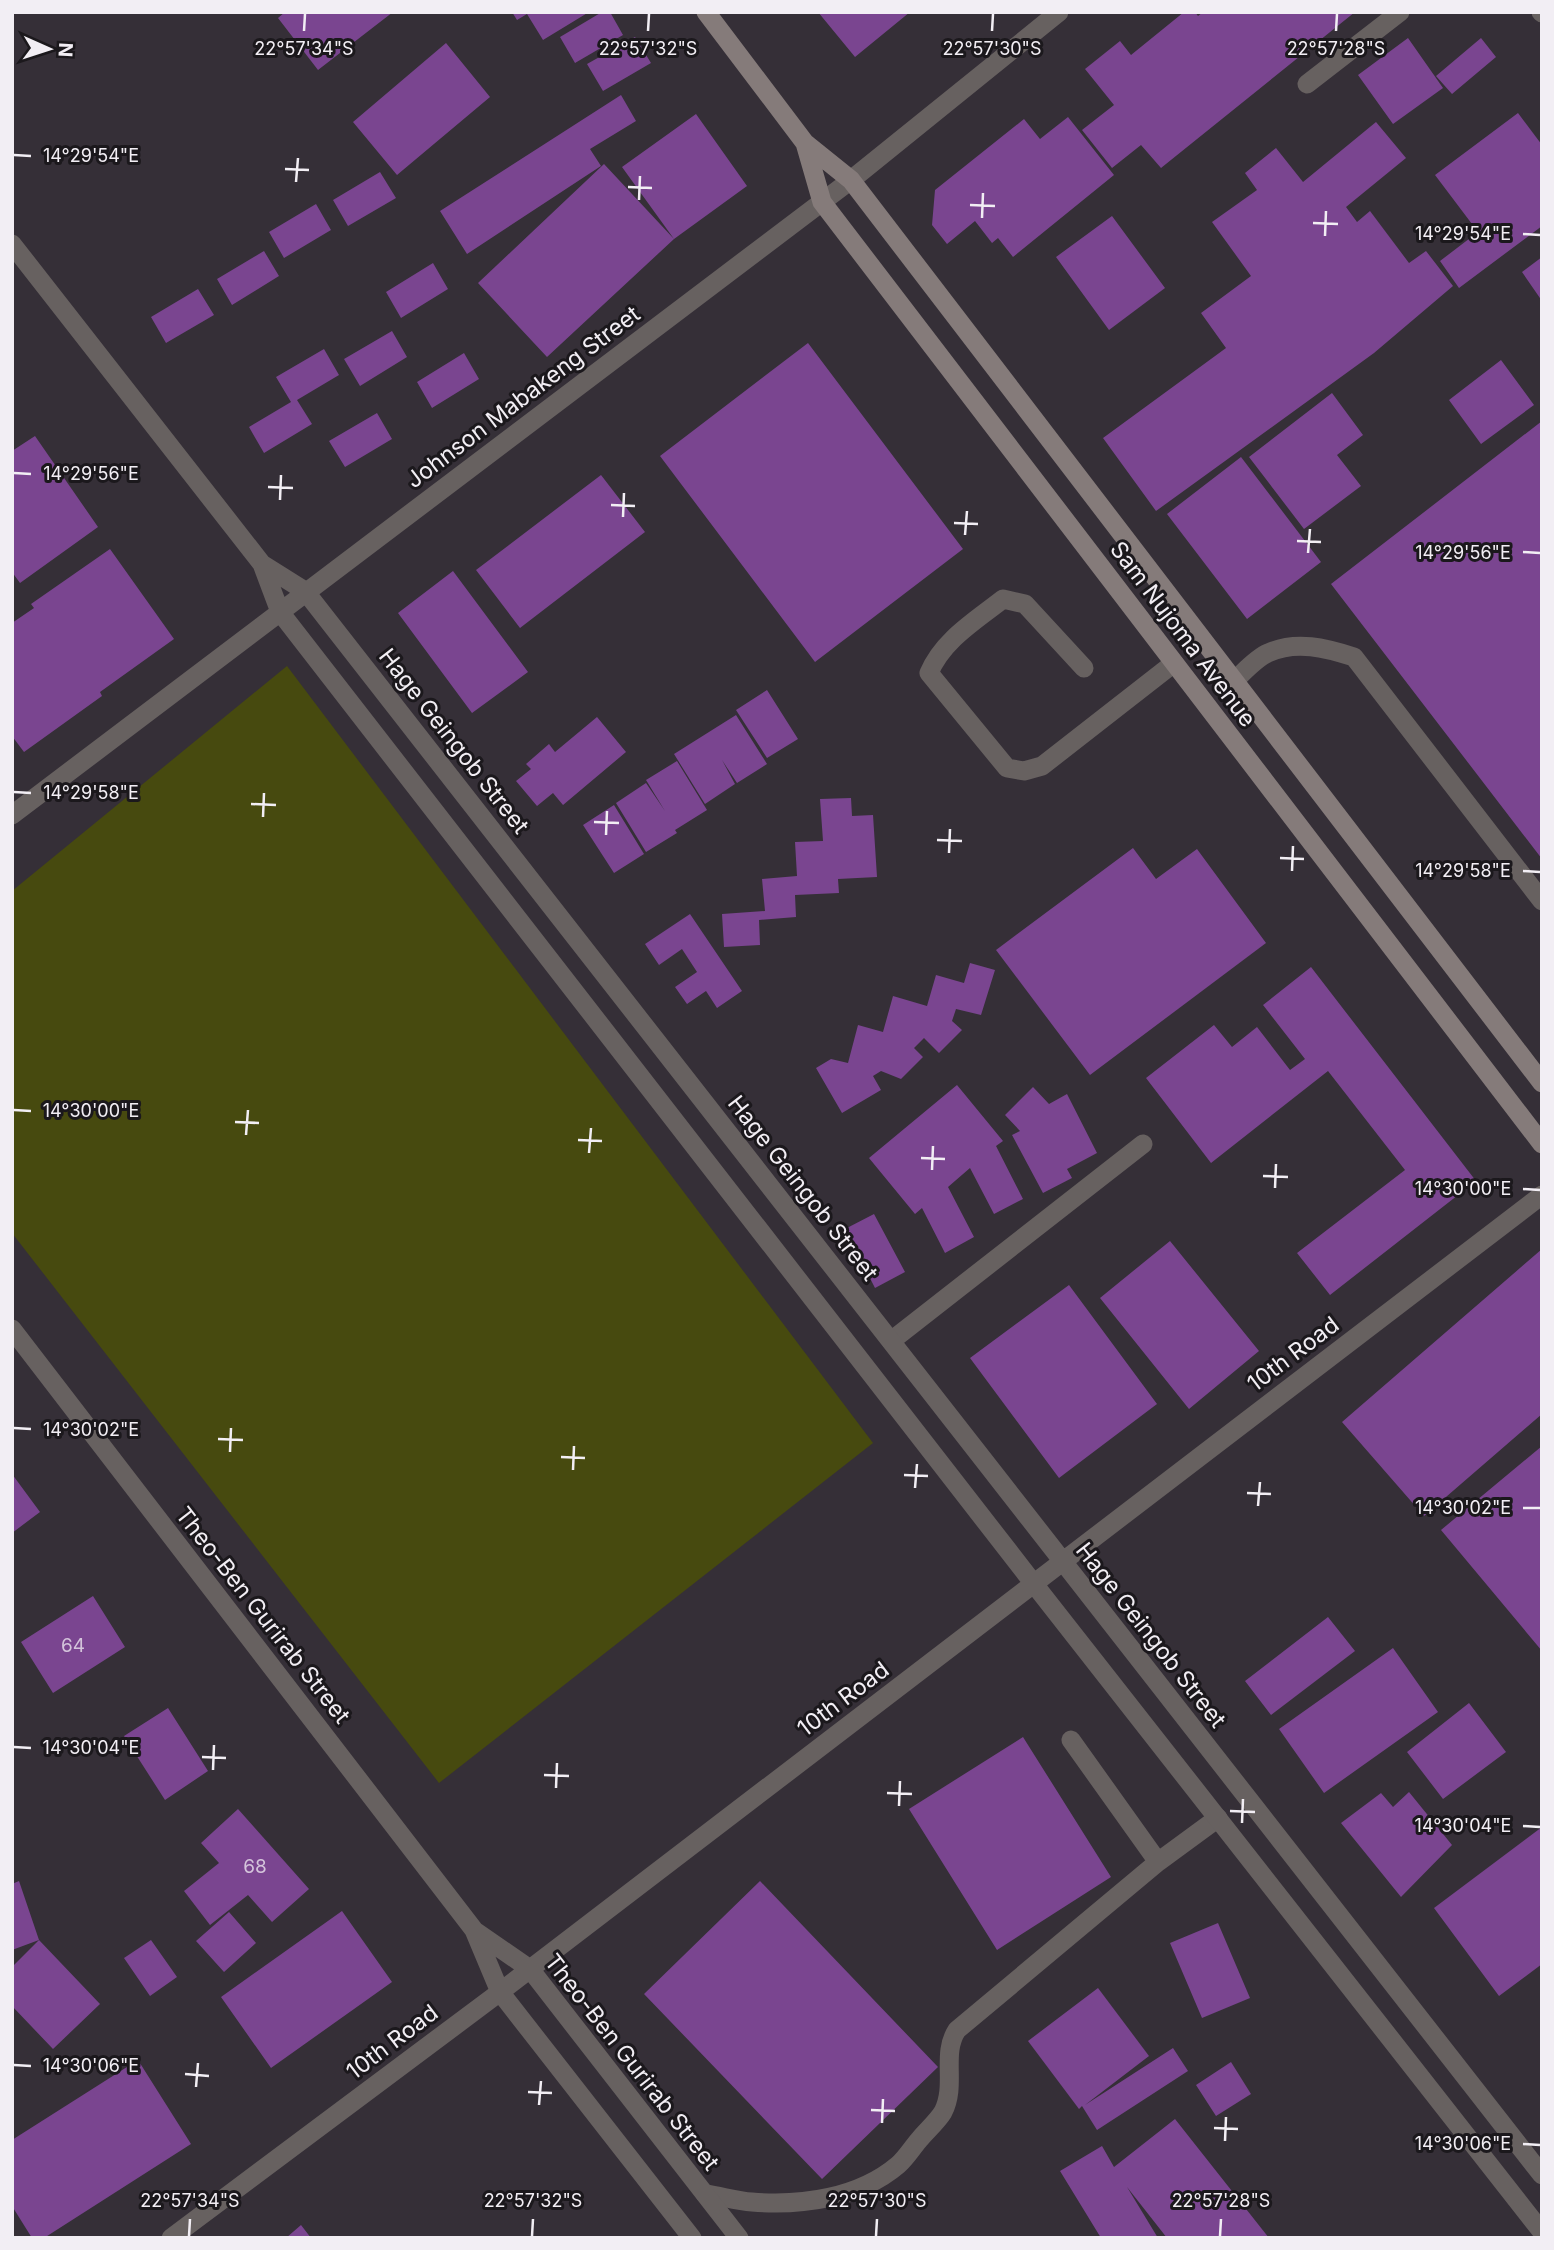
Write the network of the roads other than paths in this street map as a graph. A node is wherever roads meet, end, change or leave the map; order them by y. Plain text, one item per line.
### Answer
1 (706, 12) edge
2 (1059, 12) edge
3 (1400, 12) edge
4 (1307, 84) dead end
5 (805, 143) junction
6 (851, 180) junction
7 (822, 202) junction
8 (12, 244) edge
9 (262, 564) junction
10 (305, 591) junction
11 (280, 612) junction
12 (1174, 663) junction
13 (1084, 668) dead end
14 (1234, 681) junction
15 (12, 815) edge
16 (1542, 901) edge
17 (1542, 1083) edge
18 (1143, 1144) dead end
19 (1542, 1144) edge
20 (1542, 1195) edge
21 (12, 1329) edge
22 (891, 1341) junction
23 (1063, 1561) junction
24 (1034, 1584) junction
25 (1071, 1740) dead end
26 (1218, 1818) junction
27 (1158, 1862) junction
28 (474, 1930) junction
29 (530, 1969) junction
30 (500, 1992) junction
31 (1542, 2175) edge
32 (705, 2194) junction
33 (1542, 2232) edge
34 (171, 2238) edge
35 (692, 2238) edge
36 (739, 2238) edge

1 - 5 main road, Sam Nujoma Avenue
2 - 6 street, Johnson Mabakeng Street
3 - 4 street
5 - 6 main road, Sam Nujoma Avenue
5 - 7 main road, Sam Nujoma Avenue
6 - 7 street, Johnson Mabakeng Street
6 - 14 main road, Sam Nujoma Avenue
7 - 10 street, Johnson Mabakeng Street
7 - 12 main road, Sam Nujoma Avenue
8 - 9 street, Hage Geingob Street
9 - 10 street, Hage Geingob Street
9 - 11 street
10 - 11 street, Johnson Mabakeng Street
10 - 22 street, Hage Geingob Street
11 - 15 street, Johnson Mabakeng Street
11 - 24 street
12 - 13 street
12 - 19 main road, Sam Nujoma Avenue
14 - 16 street
14 - 17 main road, Sam Nujoma Avenue
18 - 22 street
20 - 23 street, 10th Road
21 - 28 street, Theo-Ben Gurirab Street
22 - 23 street, Hage Geingob Street
23 - 24 street, 10th Road
23 - 31 street, Hage Geingob Street
24 - 26 street
24 - 29 street, 10th Road
25 - 27 street
26 - 27 street
26 - 33 street
27 - 32 street
28 - 29 street, Theo-Ben Gurirab Street
28 - 30 street, Theo-Ben Gurirab Street
29 - 30 street, 10th Road
29 - 32 street, Theo-Ben Gurirab Street
30 - 34 street, 10th Road
30 - 35 street, Theo-Ben Gurirab Street
32 - 36 street, Theo-Ben Gurirab Street

